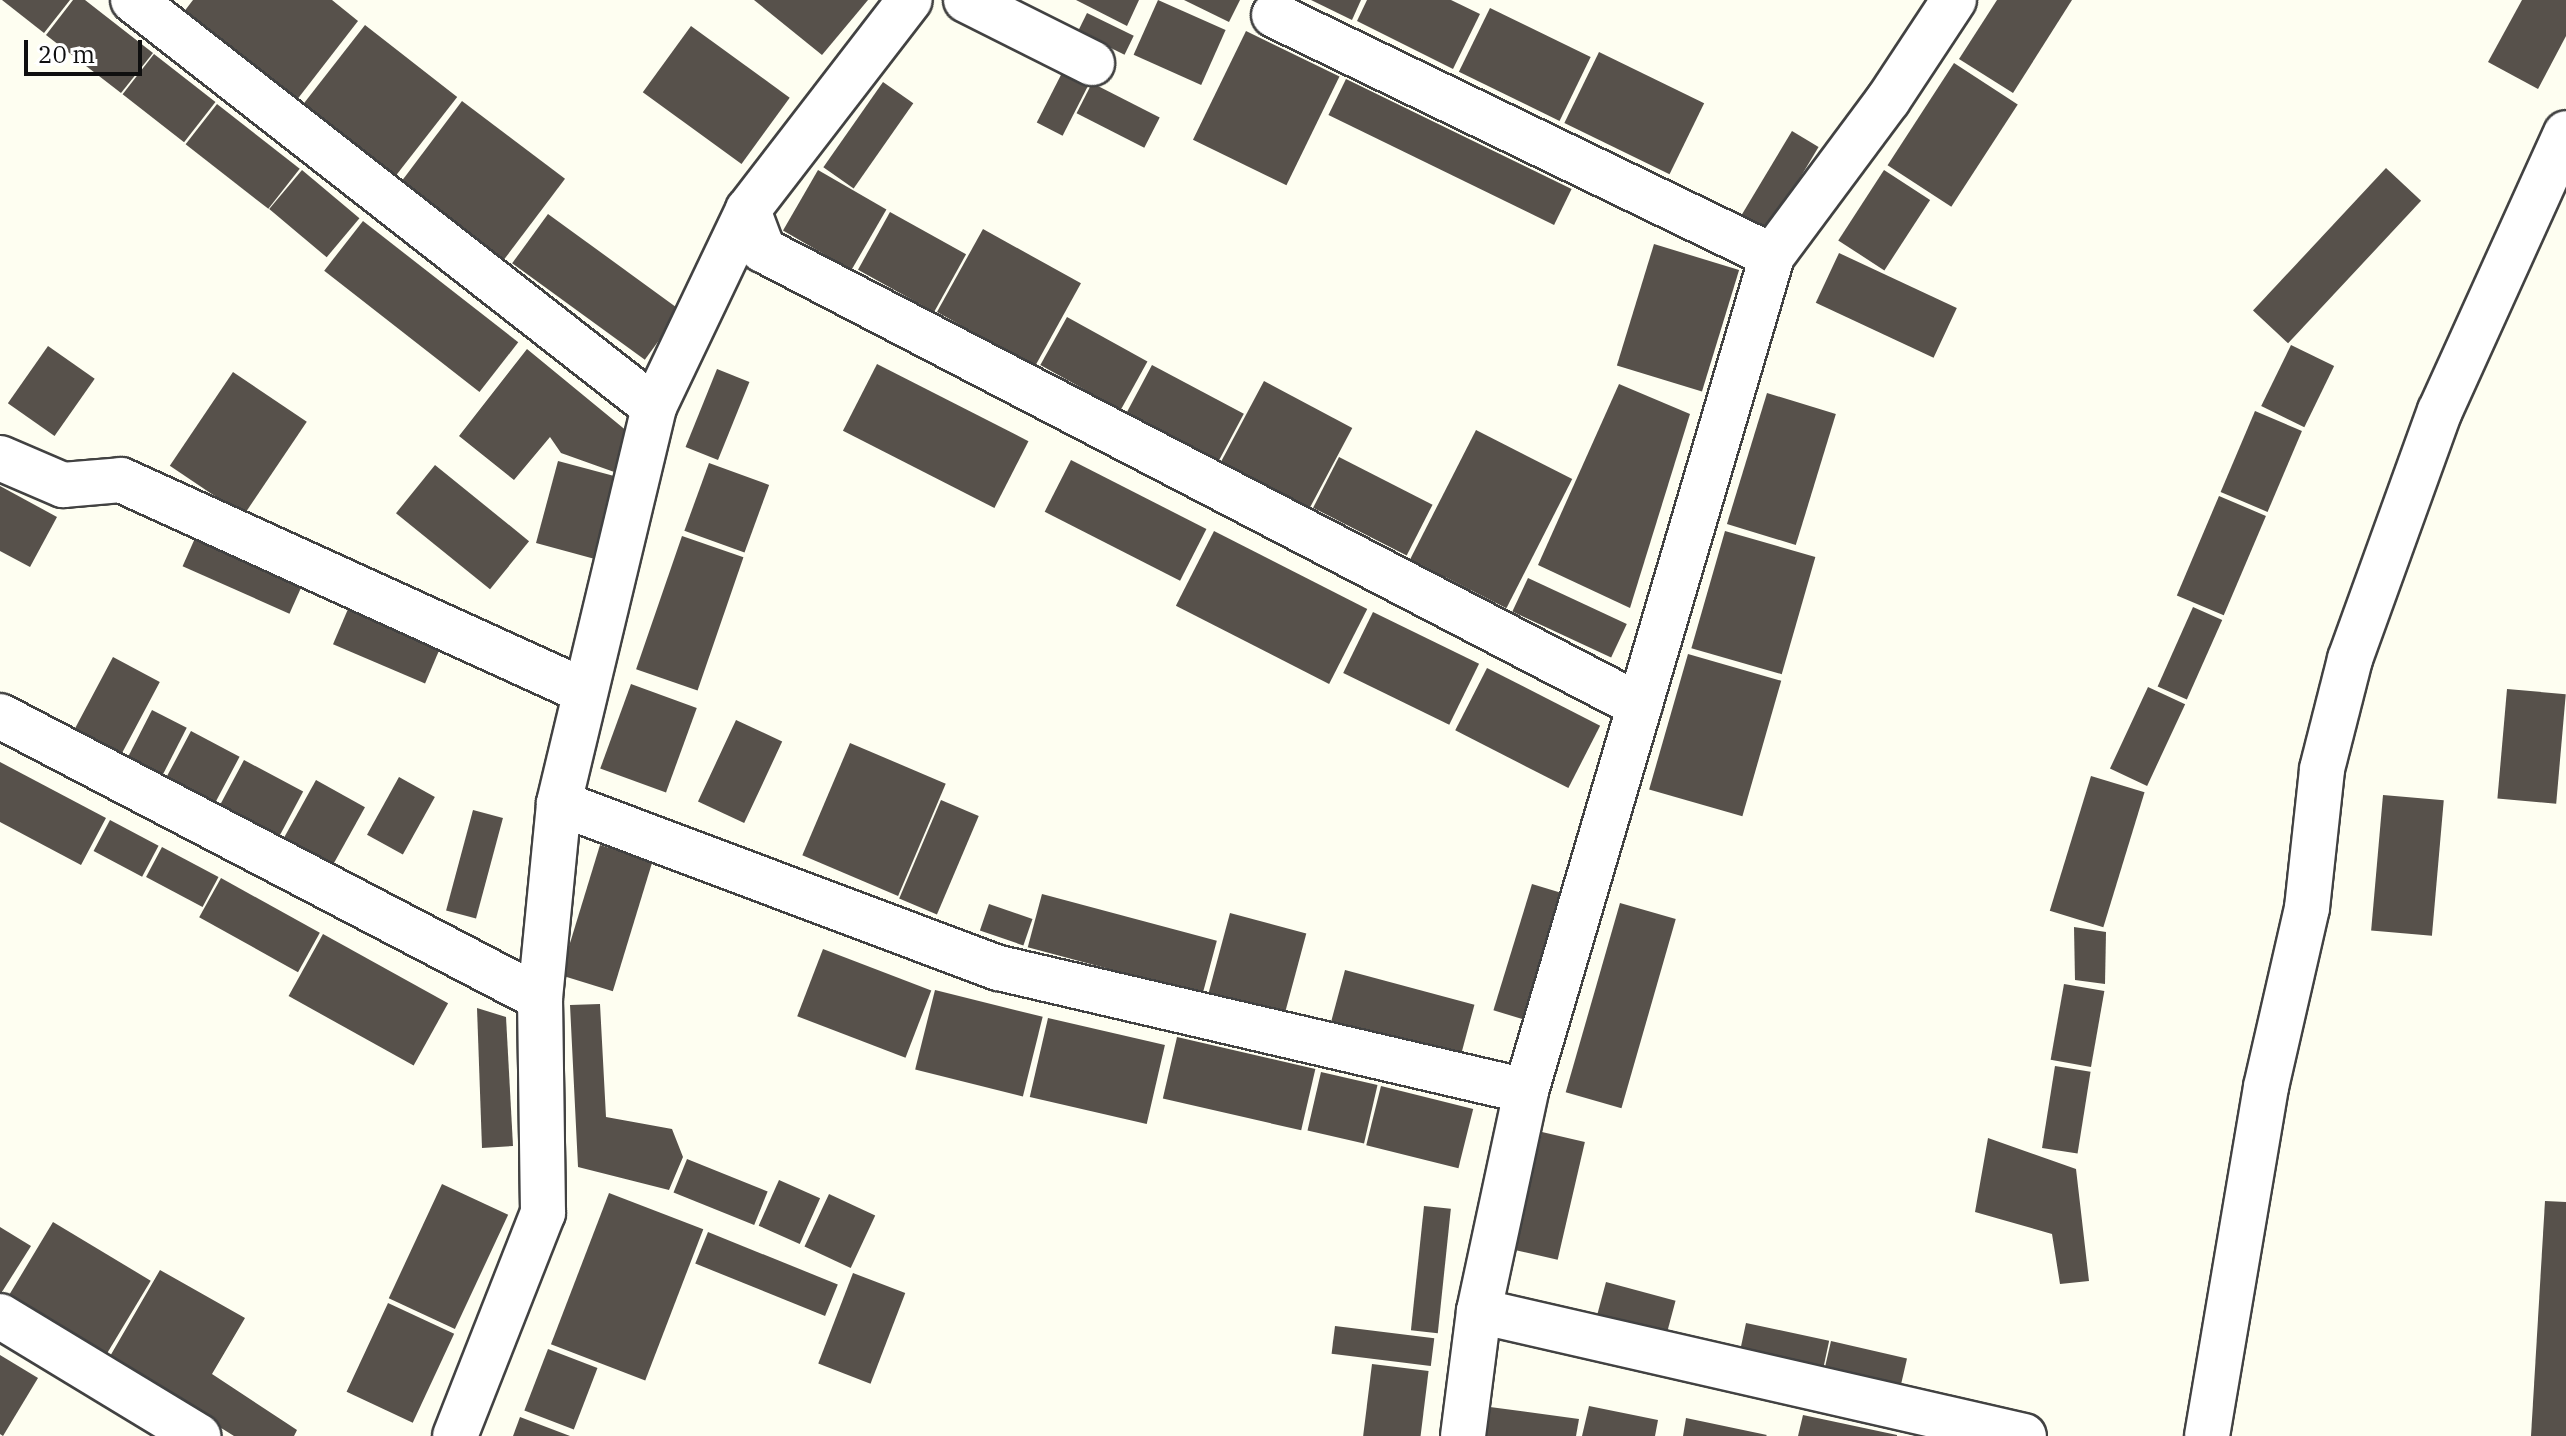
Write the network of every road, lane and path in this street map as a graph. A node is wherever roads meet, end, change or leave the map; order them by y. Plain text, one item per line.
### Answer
1 (910, 0) edge
2 (966, 0) edge
3 (1954, 0) edge
4 (152, 5) edge
5 (1274, 15) dead end
6 (1092, 63) dead end
7 (2566, 133) edge
8 (748, 210) junction
9 (1772, 256) junction
10 (654, 407) junction
11 (0, 458) edge
12 (584, 691) junction
13 (1640, 706) junction
14 (0, 716) edge
15 (559, 803) junction
16 (540, 998) junction
17 (1526, 1091) junction
18 (1479, 1311) junction
19 (0, 1316) edge
20 (198, 1436) edge
21 (455, 1436) edge
22 (1463, 1436) edge
23 (2024, 1436) edge
24 (2207, 1436) edge

1 - 8 street
2 - 6 street
3 - 9 street
4 - 10 street
5 - 9 street
7 - 24 street
8 - 10 street
8 - 13 street
9 - 13 street
10 - 12 street
11 - 12 street
12 - 15 street
13 - 17 street
14 - 16 street
15 - 16 street
15 - 17 street
16 - 21 street
17 - 18 street
18 - 22 street
18 - 23 street
19 - 20 street

